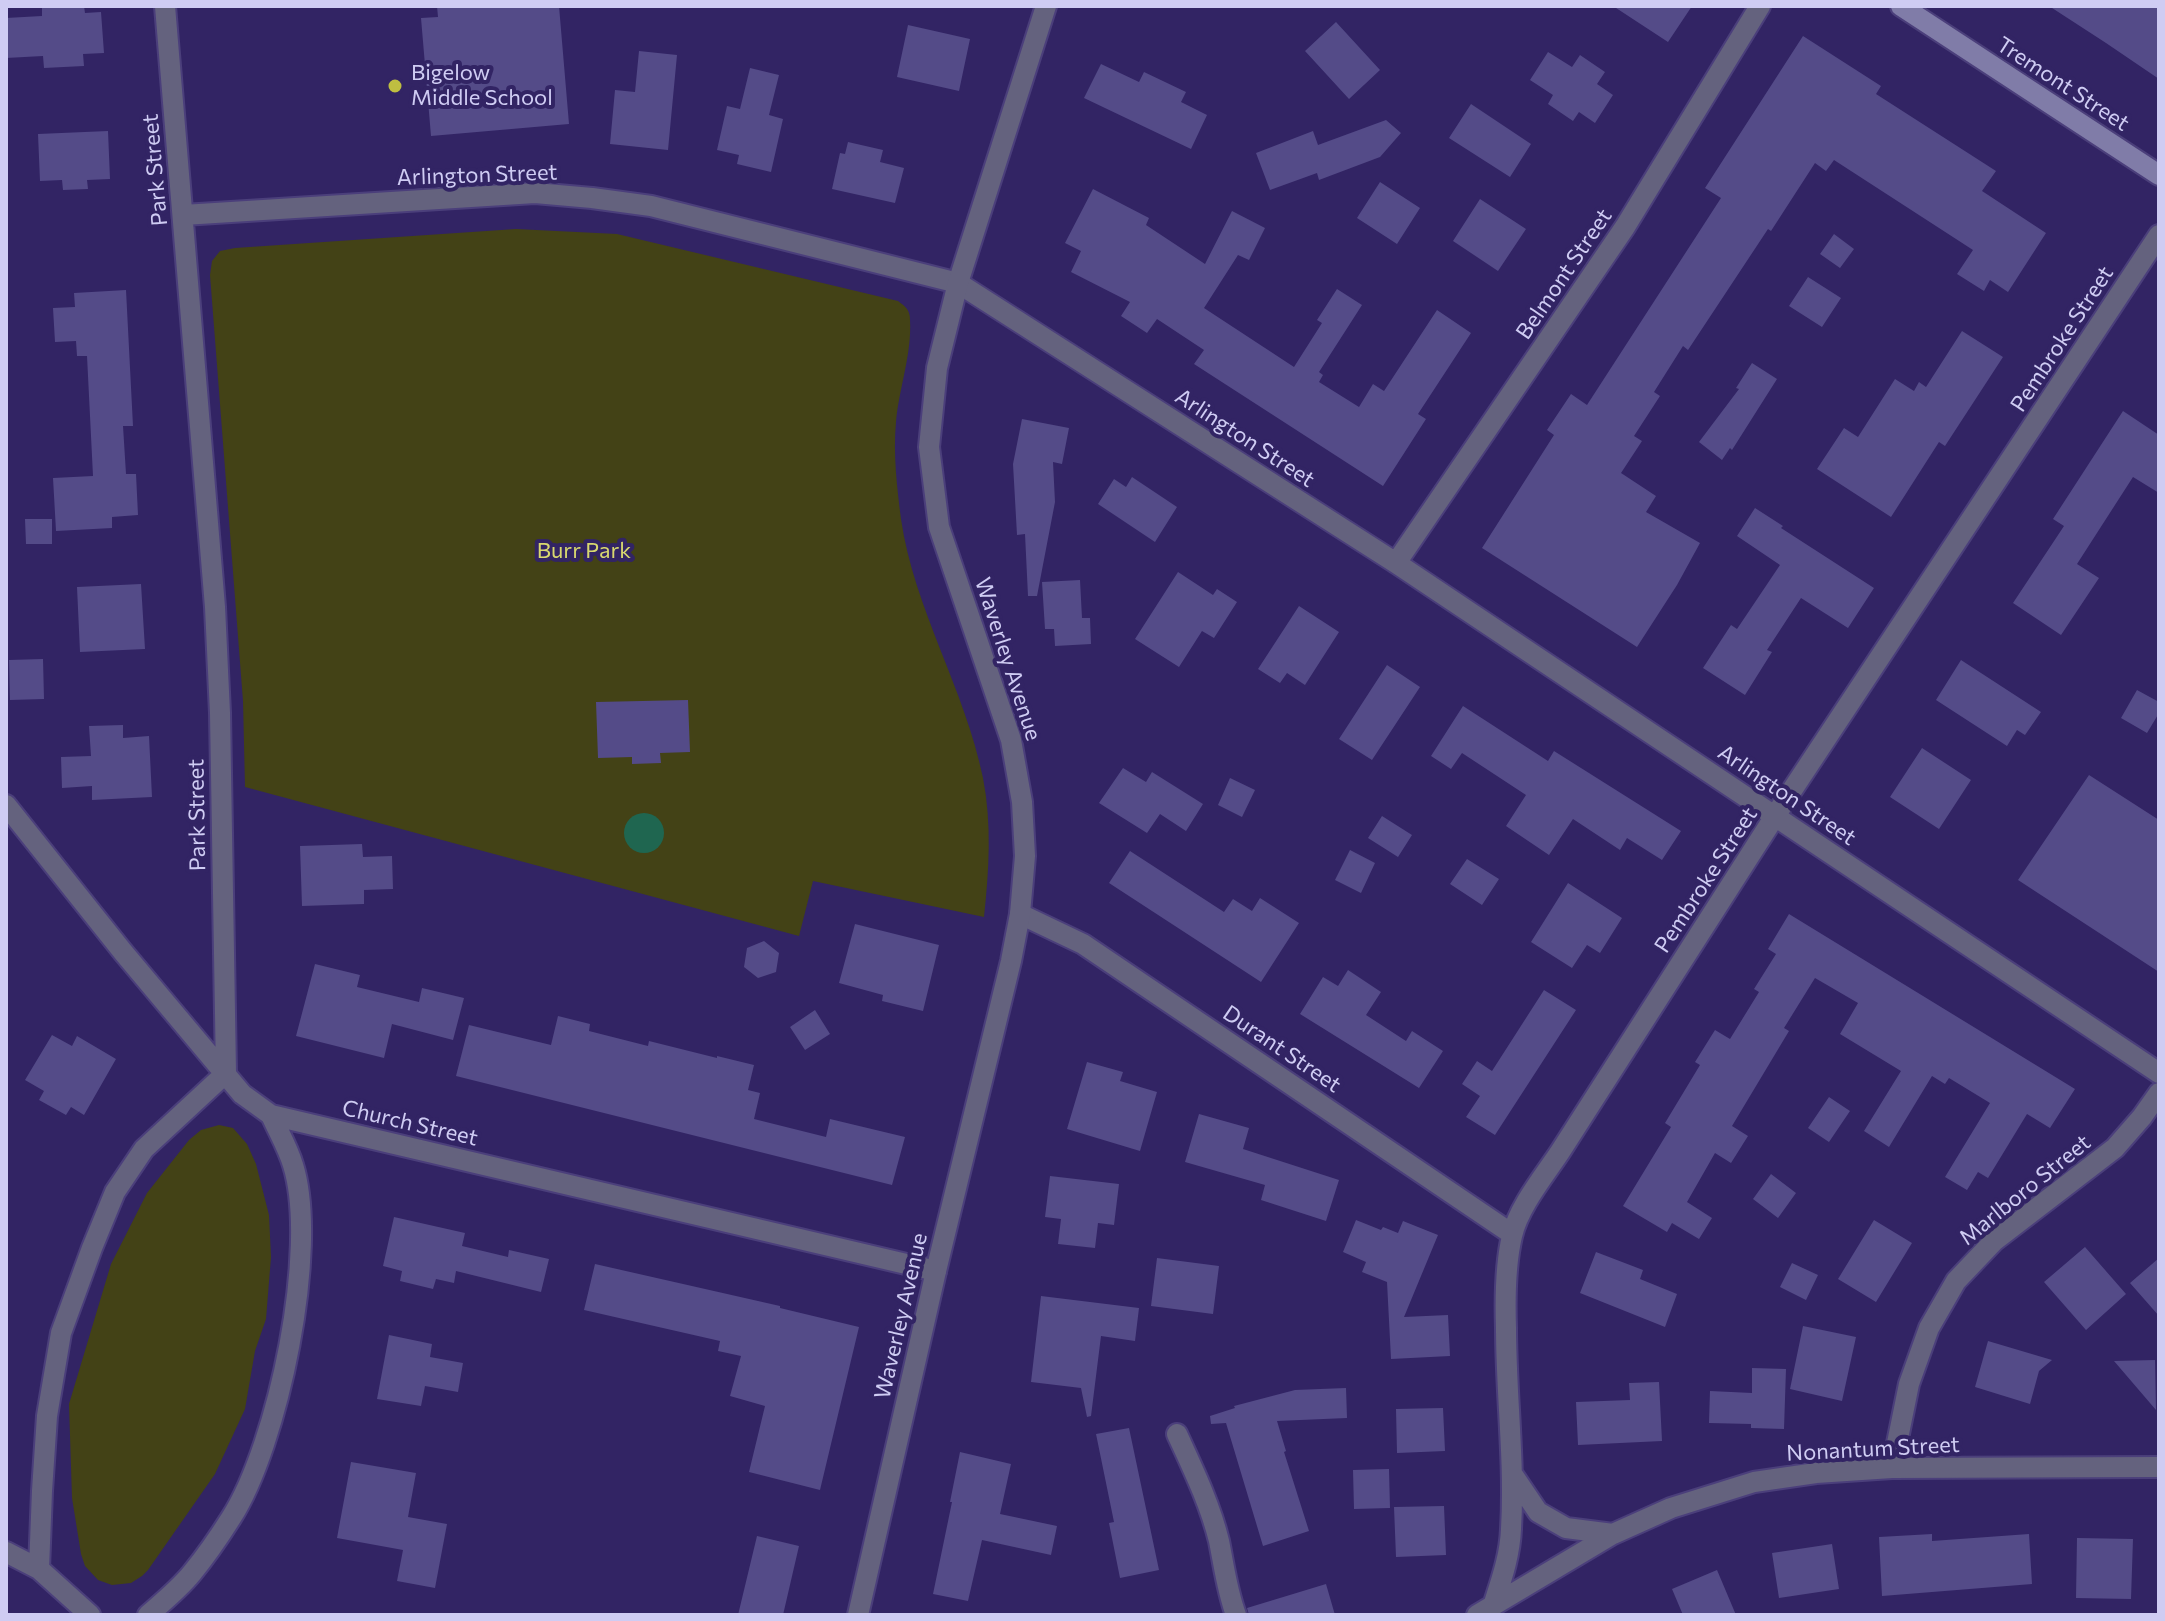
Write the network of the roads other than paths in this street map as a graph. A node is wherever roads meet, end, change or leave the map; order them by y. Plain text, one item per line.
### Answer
1 (165, 6) edge
2 (1046, 6) edge
3 (1760, 6) edge
4 (1901, 6) edge
5 (2158, 173) edge
6 (183, 215) junction
7 (2159, 235) edge
8 (958, 283) junction
9 (1396, 563) junction
10 (6, 805) edge
11 (1775, 816) junction
12 (1020, 914) junction
13 (226, 1073) junction
14 (2159, 1073) edge
15 (2159, 1093) edge
16 (271, 1115) junction
17 (1512, 1234) junction
18 (936, 1271) junction
19 (1177, 1434) dead end
20 (2159, 1467) edge
21 (1892, 1468) junction
22 (1513, 1475) junction
23 (1613, 1534) junction
24 (6, 1552) edge
25 (39, 1569) junction
26 (1485, 1610) edge
27 (90, 1615) edge
28 (148, 1615) edge
29 (858, 1615) edge
30 (1236, 1615) edge

1 - 6 street, Park Street
2 - 8 street, Waverley Avenue
3 - 9 street, Belmont Street
4 - 5 main road, Tremont Street
6 - 8 street, Arlington Street
6 - 13 street, Park Street
7 - 11 street, Pembroke Street
8 - 9 street, Arlington Street
8 - 12 street, Waverley Avenue
9 - 11 street, Arlington Street
10 - 13 street, Church Street
11 - 14 street, Arlington Street
11 - 17 street, Pembroke Street
12 - 17 street, Durant Street
12 - 18 street, Waverley Avenue
13 - 16 street, Church Street
13 - 25 street
15 - 21 street, Marlboro Street
16 - 18 street, Church Street
16 - 28 street
17 - 22 street, Pembroke Street
18 - 29 street, Waverley Avenue
19 - 30 street
20 - 21 street, Nonantum Street
21 - 23 street, Nonantum Street
22 - 23 street
22 - 26 street, Pembroke Street
23 - 26 street, Nonantum Street
24 - 25 street
25 - 27 street

